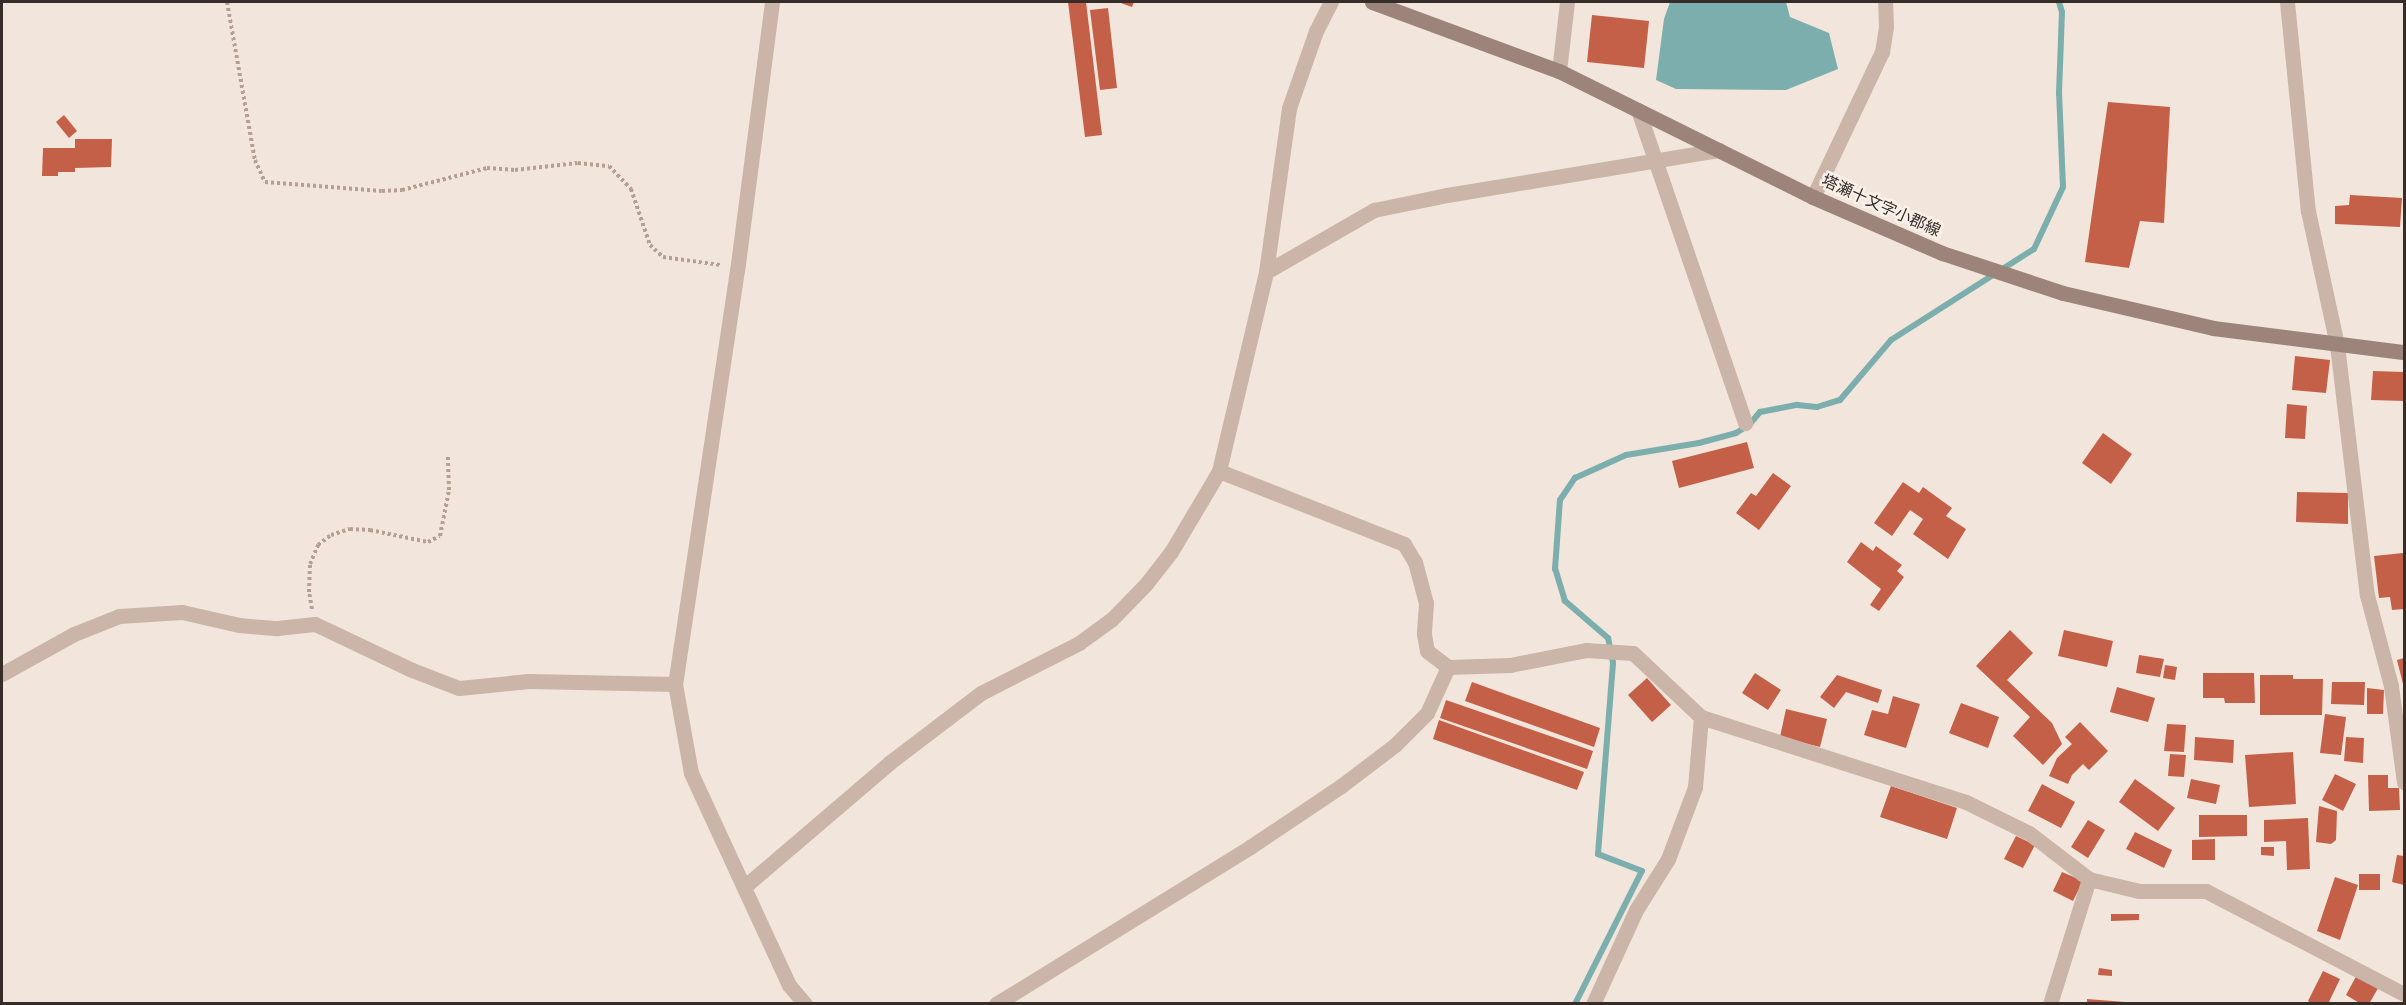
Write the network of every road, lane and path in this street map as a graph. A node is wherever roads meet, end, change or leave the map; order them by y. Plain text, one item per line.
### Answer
1 (227, 2) edge
2 (772, 2) edge
3 (1331, 2) edge
4 (1372, 2) edge
5 (1567, 2) edge
6 (1885, 2) edge
7 (2287, 2) edge
8 (1559, 71) junction
9 (1638, 110) junction
10 (1719, 150) junction
11 (1656, 160) junction
12 (1814, 196) junction
13 (737, 270) junction
14 (1266, 272) junction
15 (2337, 345) junction
16 (2404, 352) edge
17 (1745, 423) dead end
18 (448, 455) dead end
19 (1219, 471) junction
20 (315, 624) junction
21 (1448, 667) junction
22 (2, 674) edge
23 (675, 684) junction
24 (1701, 717) junction
25 (2404, 782) edge
26 (2089, 879) junction
27 (744, 887) junction
28 (2404, 995) edge
29 (805, 1004) edge
30 (996, 1004) edge
31 (1593, 1004) edge
32 (2050, 1004) edge
33 (2401, 1004) edge

1 - 13 path
2 - 13 street
3 - 14 street
4 - 8 main road, 塔瀬十文字小郡線
5 - 8 street
6 - 12 street
7 - 15 street
8 - 9 main road, 塔瀬十文字小郡線
9 - 10 main road, 塔瀬十文字小郡線
9 - 11 street
10 - 11 street
10 - 12 main road, 塔瀬十文字小郡線
11 - 14 street
11 - 17 street
12 - 15 main road, 塔瀬十文字小郡線
13 - 23 street
14 - 19 street
15 - 16 main road, 塔瀬十文字小郡線
15 - 25 street
18 - 20 path
19 - 21 street
19 - 27 street
20 - 22 street
20 - 23 street
21 - 24 street
21 - 30 street
23 - 27 street
24 - 26 street
24 - 31 street
26 - 28 street
26 - 32 street
27 - 29 street
28 - 33 street

